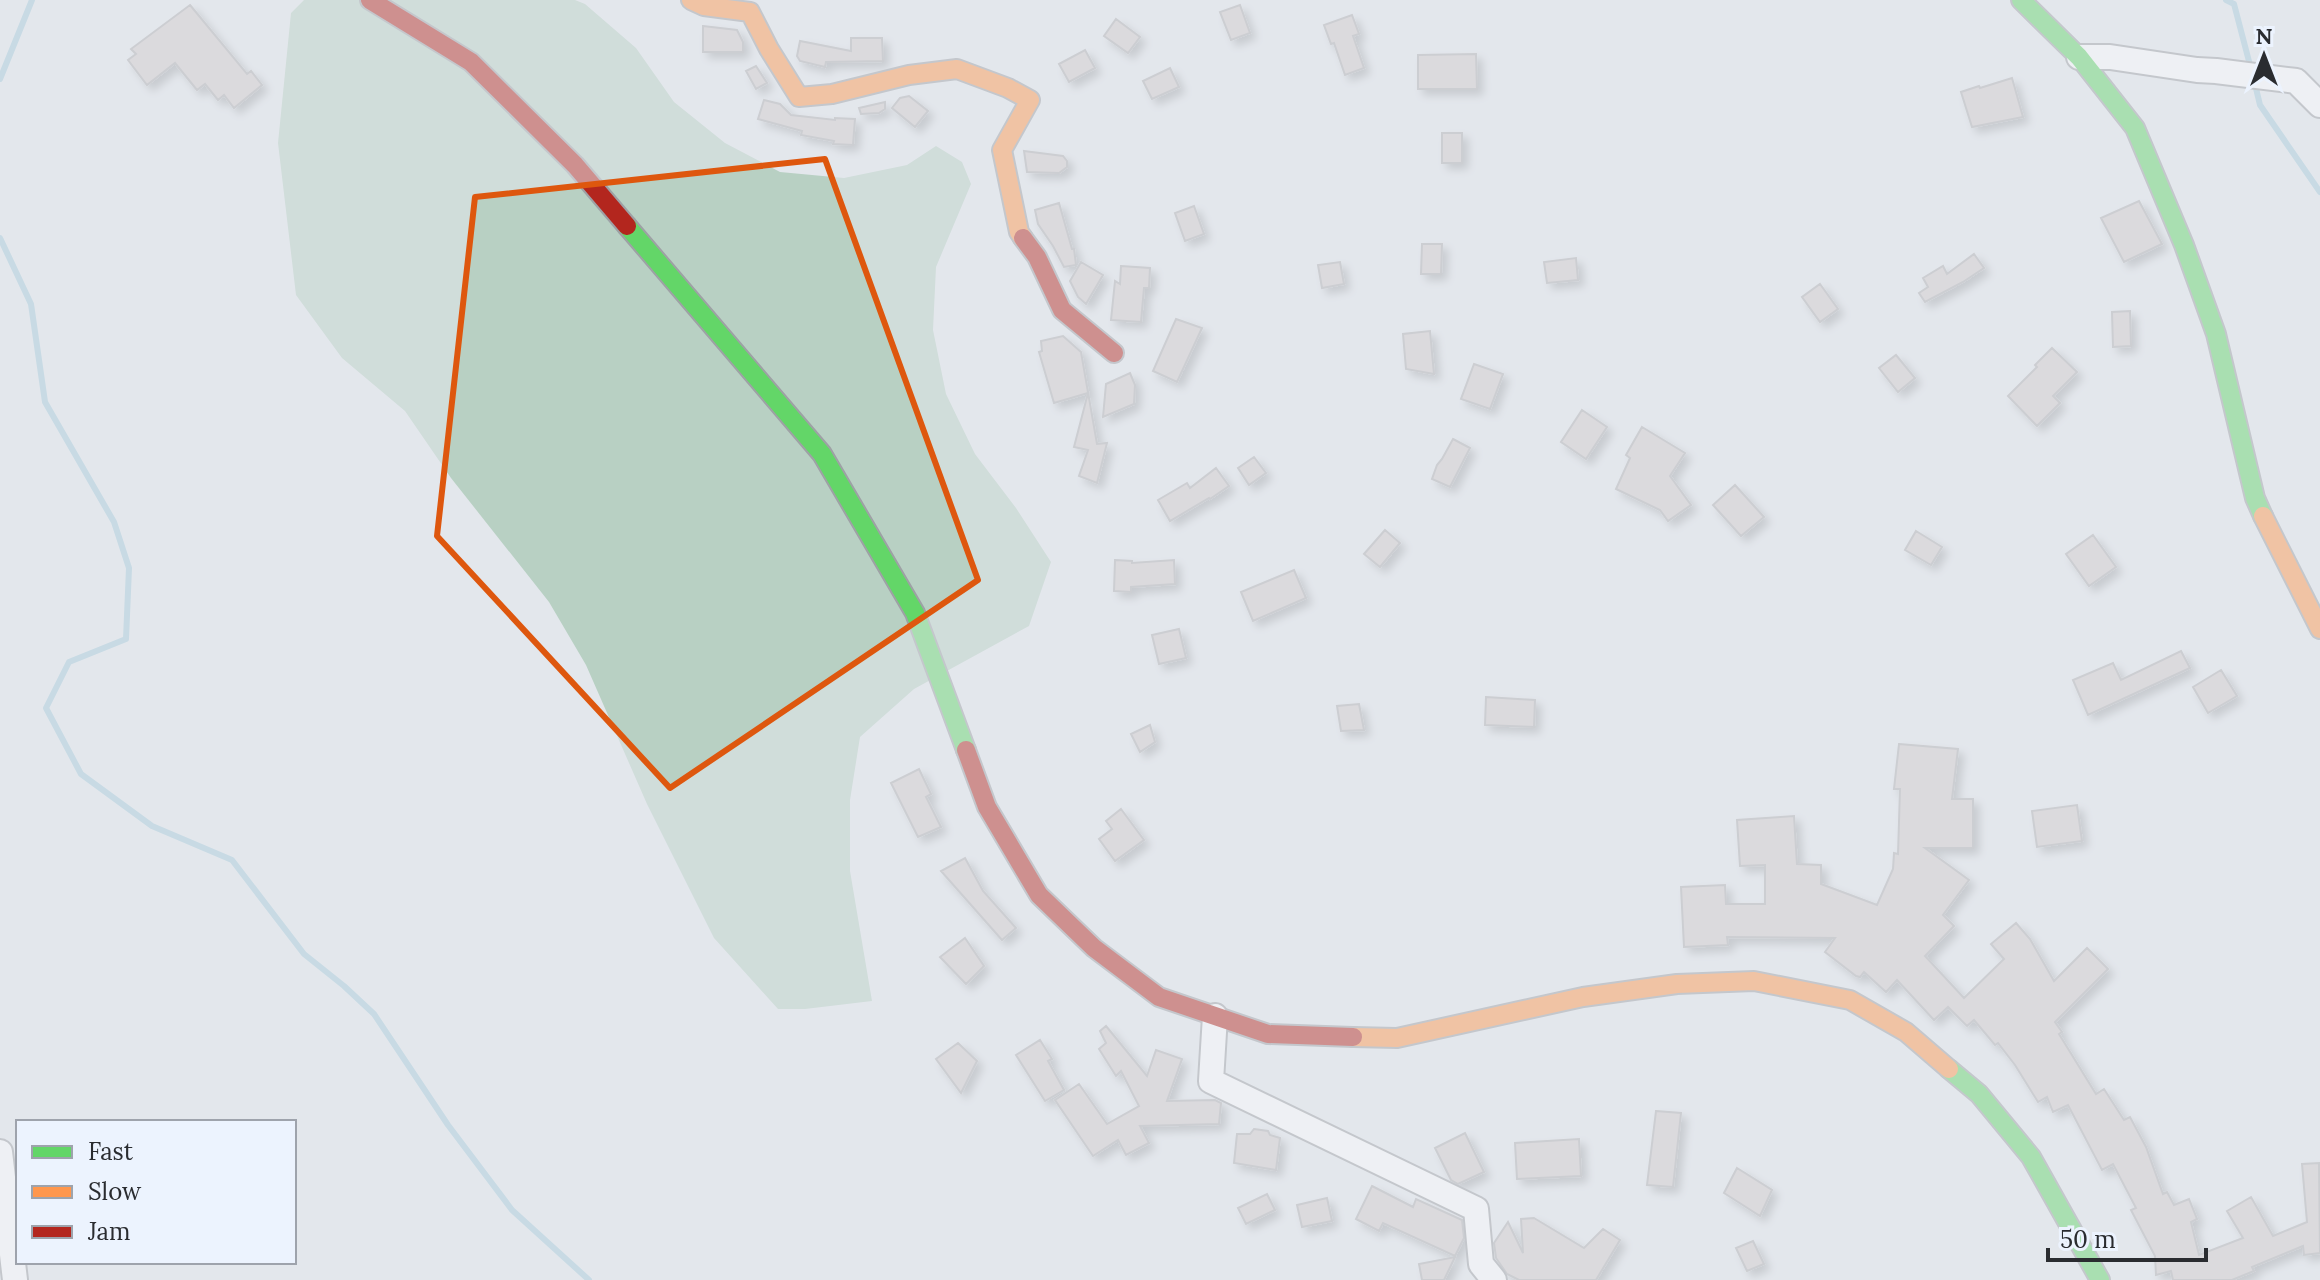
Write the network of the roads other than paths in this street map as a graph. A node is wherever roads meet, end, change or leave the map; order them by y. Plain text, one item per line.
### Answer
1 (370, 0) edge
2 (691, 0) edge
3 (2021, 0) edge
4 (2079, 57) junction
5 (2320, 105) edge
6 (1114, 353) dead end
7 (2320, 629) edge
8 (1215, 1016) junction
9 (0, 1152) edge
10 (15, 1280) edge
11 (1494, 1280) edge
12 (2100, 1280) edge

1 - 8 main road
2 - 6 main road
3 - 4 main road
4 - 5 street
4 - 7 main road
8 - 11 street
8 - 12 main road
9 - 10 street

